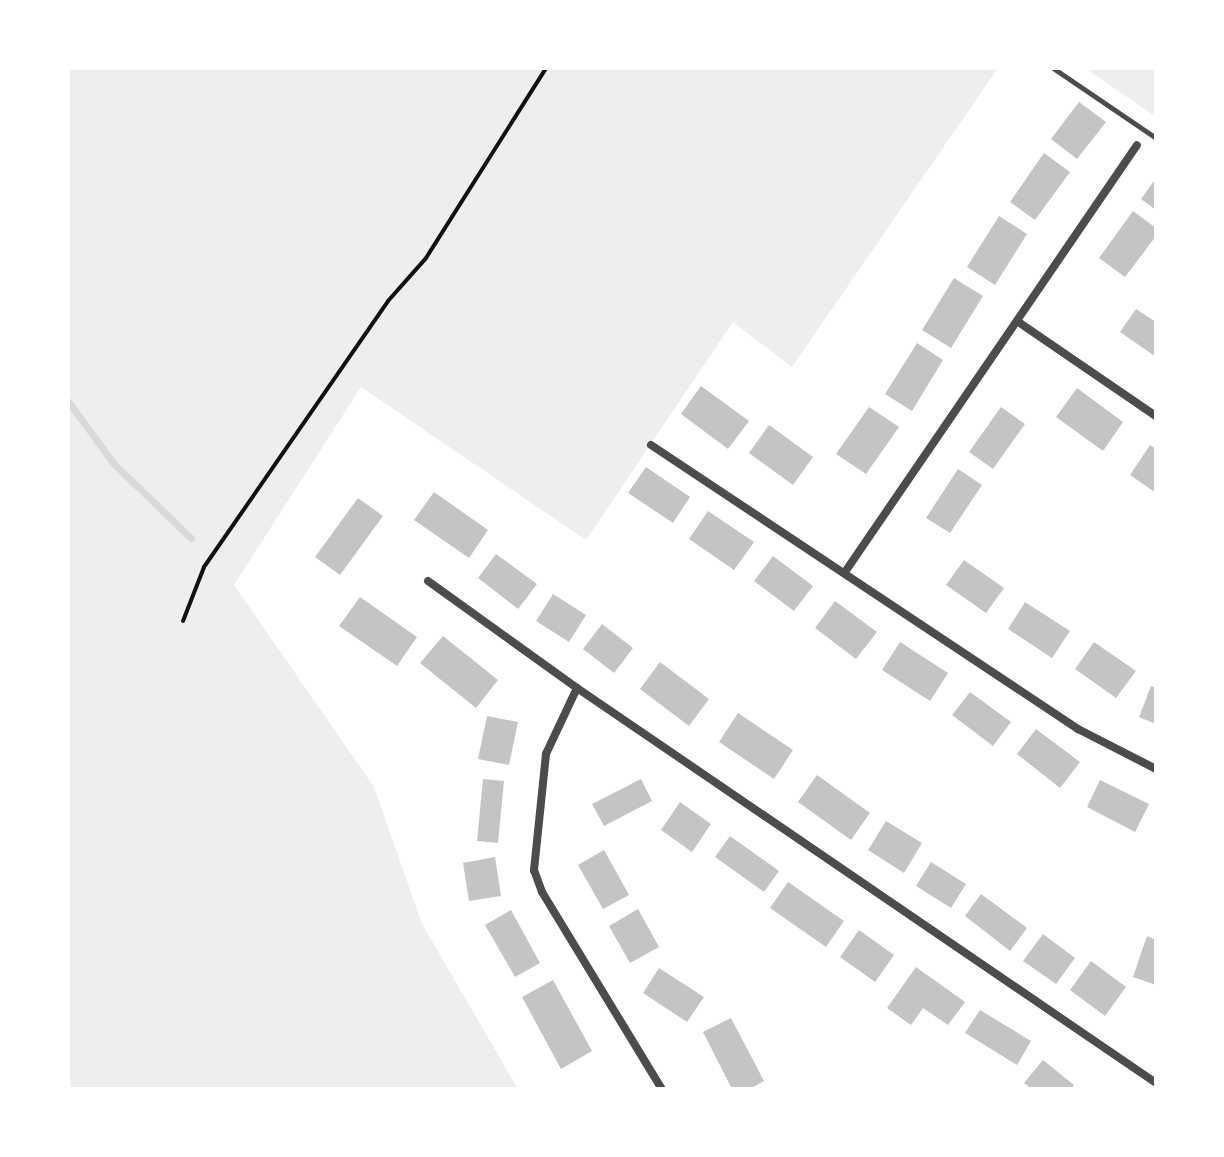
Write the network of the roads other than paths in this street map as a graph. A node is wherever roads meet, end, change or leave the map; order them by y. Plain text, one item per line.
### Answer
1 (1053, 68) edge
2 (1156, 138) edge
3 (1137, 145) dead end
4 (1017, 321) junction
5 (1156, 416) edge
6 (651, 445) dead end
7 (845, 572) junction
8 (428, 581) dead end
9 (577, 688) junction
10 (1156, 769) edge
11 (1156, 1083) edge
12 (662, 1089) edge

1 - 2 lane
3 - 4 street
4 - 5 street
4 - 7 street
6 - 7 street
7 - 10 street
8 - 9 street
9 - 11 street
9 - 12 street

